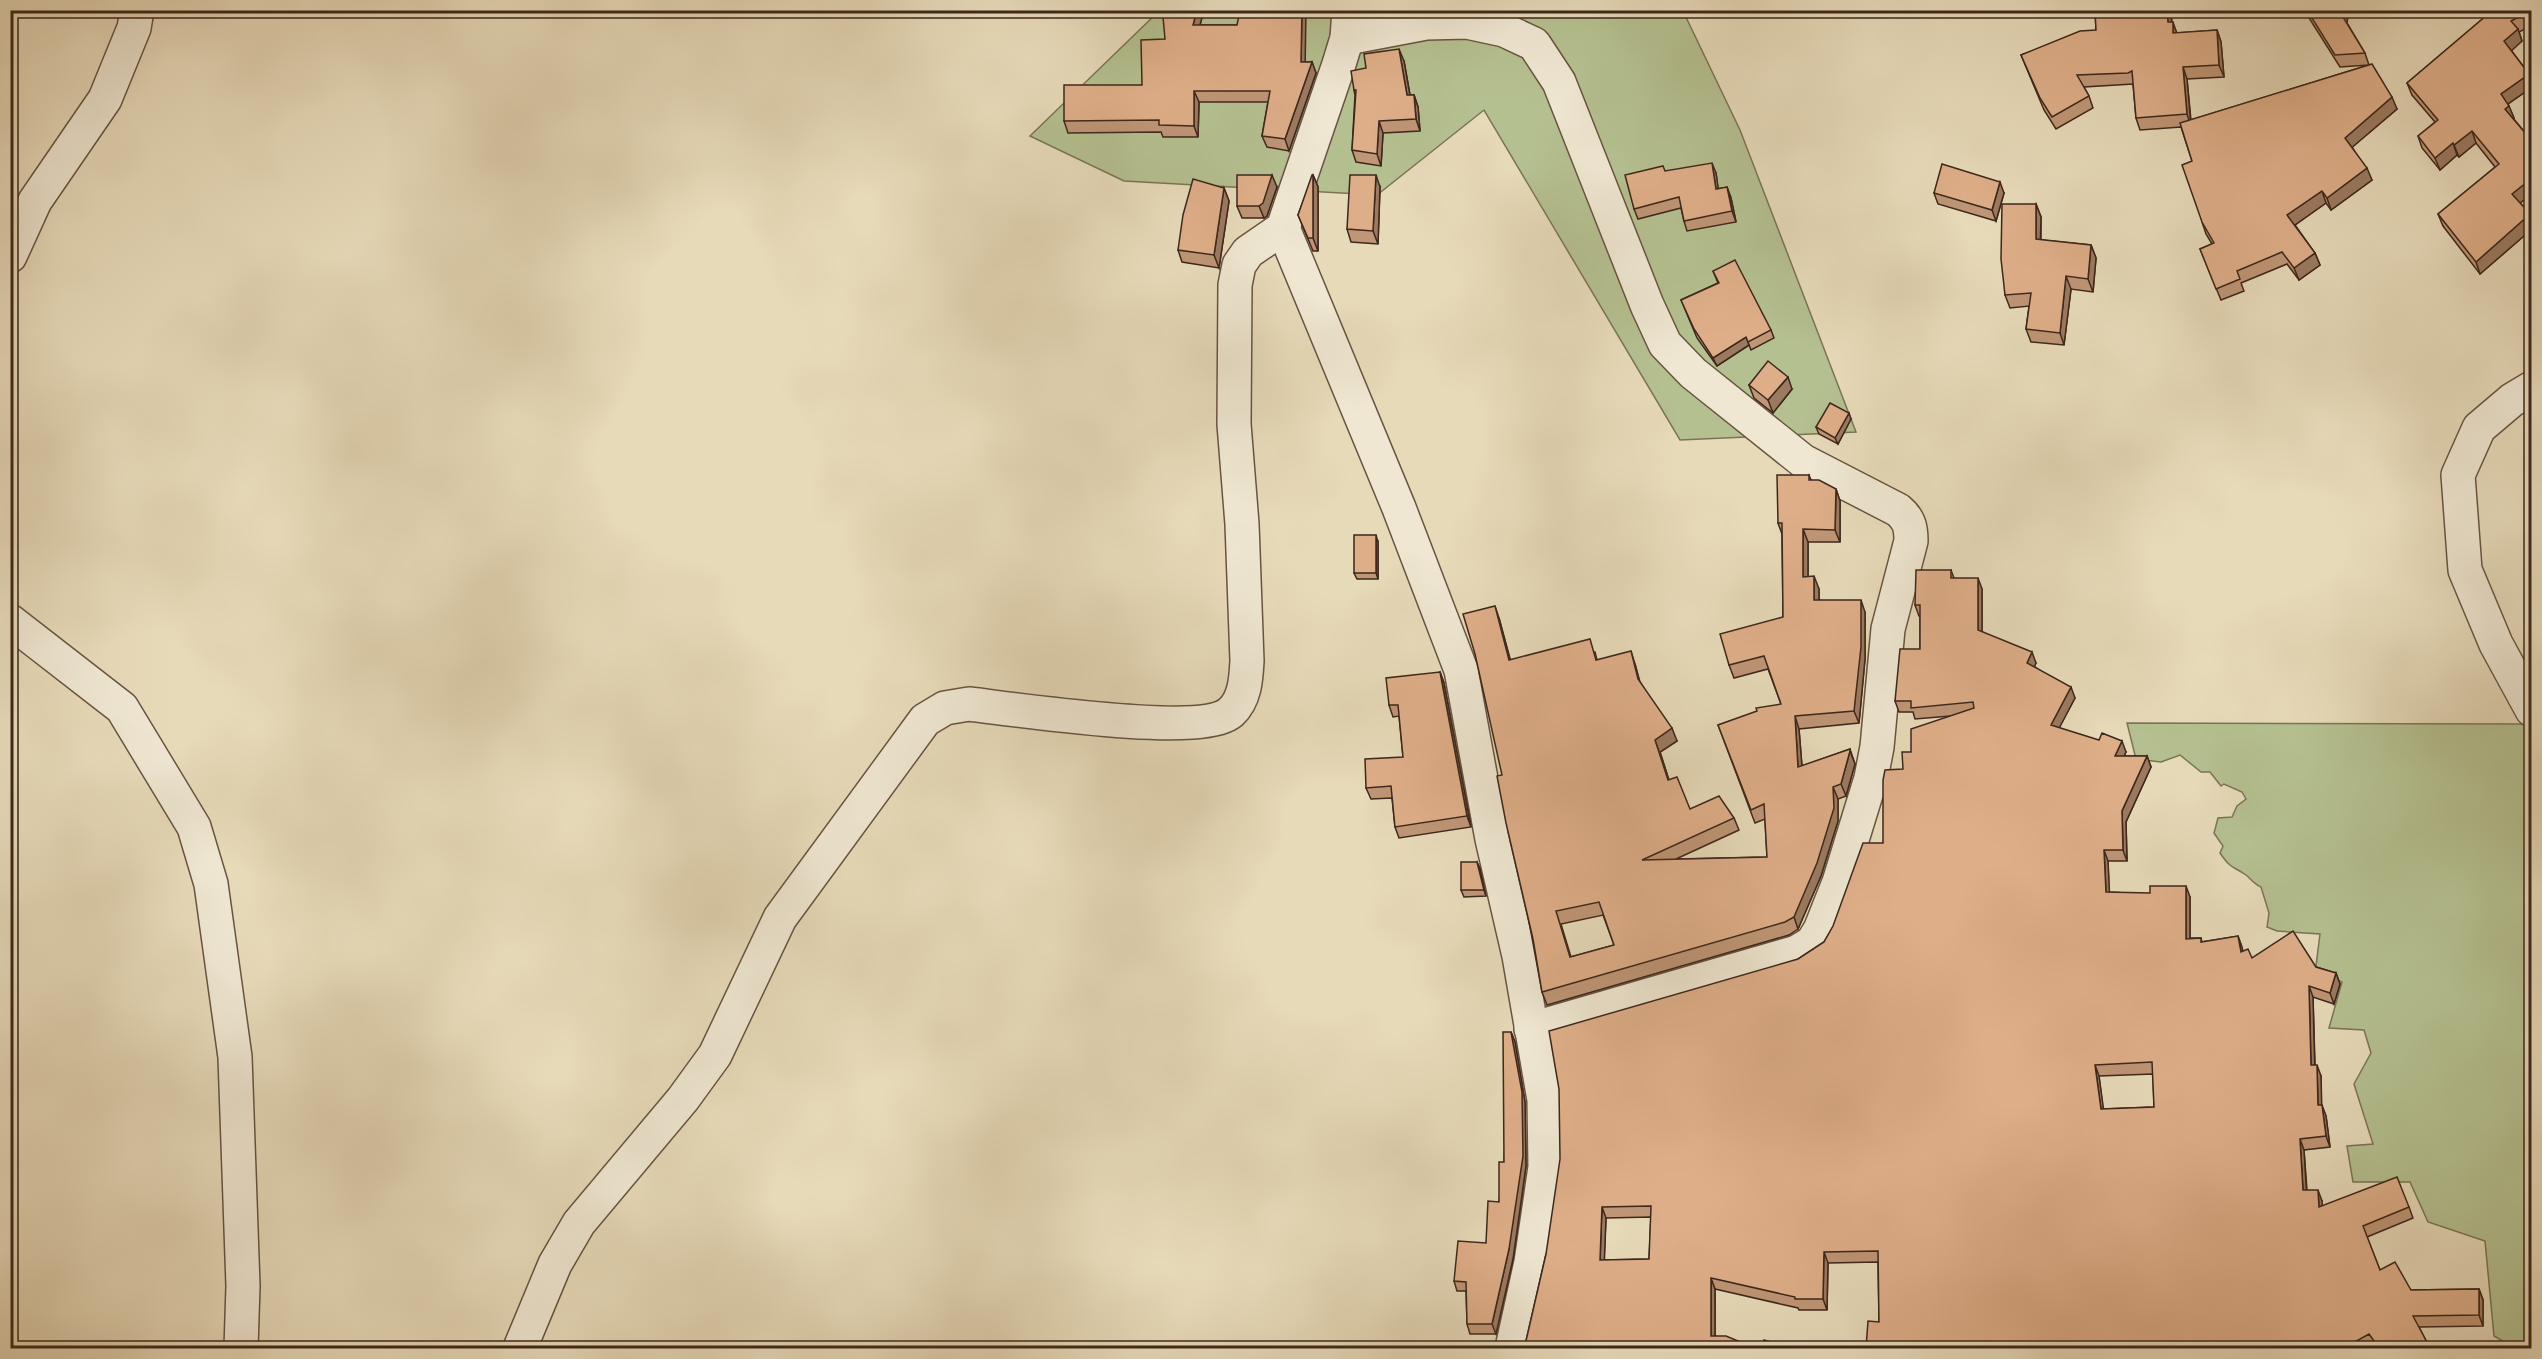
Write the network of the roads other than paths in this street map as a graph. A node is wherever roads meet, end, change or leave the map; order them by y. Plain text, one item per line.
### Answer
1 (136, 10) edge
2 (1348, 24) edge
3 (1283, 228) junction
4 (10, 256) edge
5 (2532, 388) edge
6 (10, 621) edge
7 (2532, 711) edge
8 (1531, 1029) junction
9 (241, 1348) edge
10 (520, 1348) edge
11 (1512, 1348) edge

1 - 4 street
2 - 3 street
2 - 8 street
3 - 8 street
3 - 10 street
5 - 7 street
6 - 9 street
8 - 11 street

